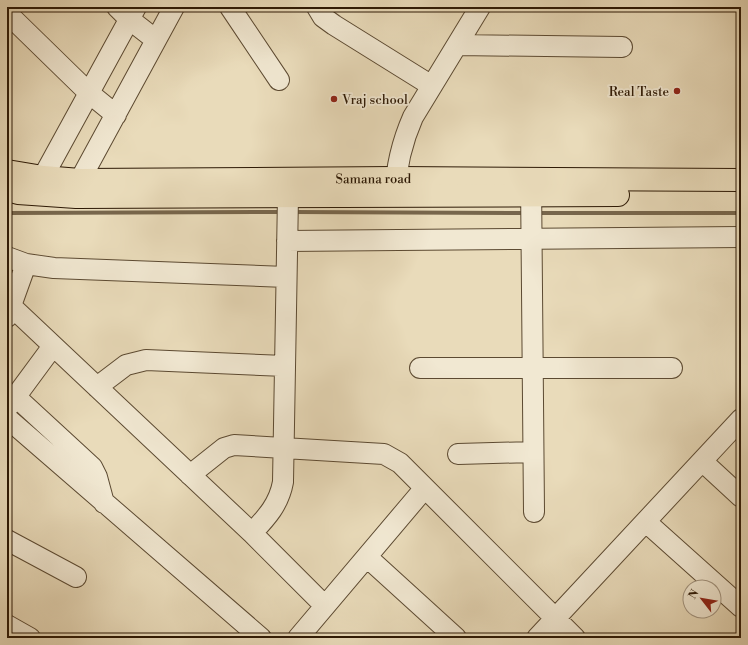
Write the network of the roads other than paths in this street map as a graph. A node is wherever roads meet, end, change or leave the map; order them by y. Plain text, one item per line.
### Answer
1 (174, 7) edge
2 (230, 7) edge
3 (317, 7) edge
4 (472, 10) edge
5 (128, 11) edge
6 (7, 13) edge
7 (156, 40) junction
8 (457, 45) junction
9 (622, 46) dead end
10 (279, 80) dead end
11 (432, 86) junction
12 (89, 93) junction
13 (116, 114) junction
14 (7, 171) edge
15 (43, 177) junction
16 (80, 180) junction
17 (741, 180) edge
18 (395, 187) junction
19 (7, 190) edge
20 (741, 195) edge
21 (530, 210) junction
22 (287, 219) junction
23 (741, 236) edge
24 (7, 257) edge
25 (26, 264) junction
26 (286, 276) junction
27 (9, 312) edge
28 (53, 346) junction
29 (285, 366) junction
30 (420, 368) dead end
31 (532, 368) junction
32 (672, 368) dead end
33 (97, 387) junction
34 (11, 403) edge
35 (7, 418) edge
36 (741, 418) edge
37 (283, 449) junction
38 (534, 452) junction
39 (458, 454) dead end
40 (702, 461) junction
41 (190, 475) junction
42 (424, 490) junction
43 (741, 498) edge
44 (104, 503) junction
45 (534, 512) dead end
46 (646, 522) junction
47 (252, 533) junction
48 (7, 540) edge
49 (367, 557) junction
50 (76, 577) dead end
51 (325, 606) junction
52 (741, 607) edge
53 (555, 619) junction
54 (7, 625) edge
55 (30, 638) edge
56 (261, 638) edge
57 (298, 638) edge
58 (456, 638) edge
59 (537, 638) edge
60 (575, 638) edge

1 - 7 street
2 - 10 street
3 - 11 street
4 - 8 street
5 - 7 street
5 - 12 street
6 - 12 street
7 - 13 street
8 - 9 street
8 - 11 street
11 - 18 street
12 - 13 street
12 - 15 street
13 - 16 street
14 - 15 main road, Samana road
15 - 16 main road, Samana road
16 - 18 main road, Samana road
17 - 21 main road, Samana road
18 - 21 main road, Samana road
18 - 22 main road, Samana road
19 - 22 main road, Samana road
20 - 21 main road, Samana road
21 - 22 street
21 - 23 street
21 - 31 street
22 - 26 street
24 - 25 street
25 - 26 street
25 - 27 street
26 - 29 street
27 - 28 street
28 - 33 street
28 - 34 street
29 - 33 street
29 - 37 street
30 - 31 street
31 - 32 street
31 - 38 street
33 - 41 street
34 - 44 street
35 - 44 street
36 - 40 street
37 - 41 street
37 - 42 street
37 - 47 street
38 - 39 street
38 - 45 street
40 - 43 street
40 - 46 street
41 - 47 street
42 - 49 street
42 - 53 street
44 - 56 street
46 - 52 street
46 - 53 street
47 - 51 street
48 - 50 street
49 - 51 street
49 - 58 street
51 - 57 street
53 - 59 street
53 - 60 street
54 - 55 street

